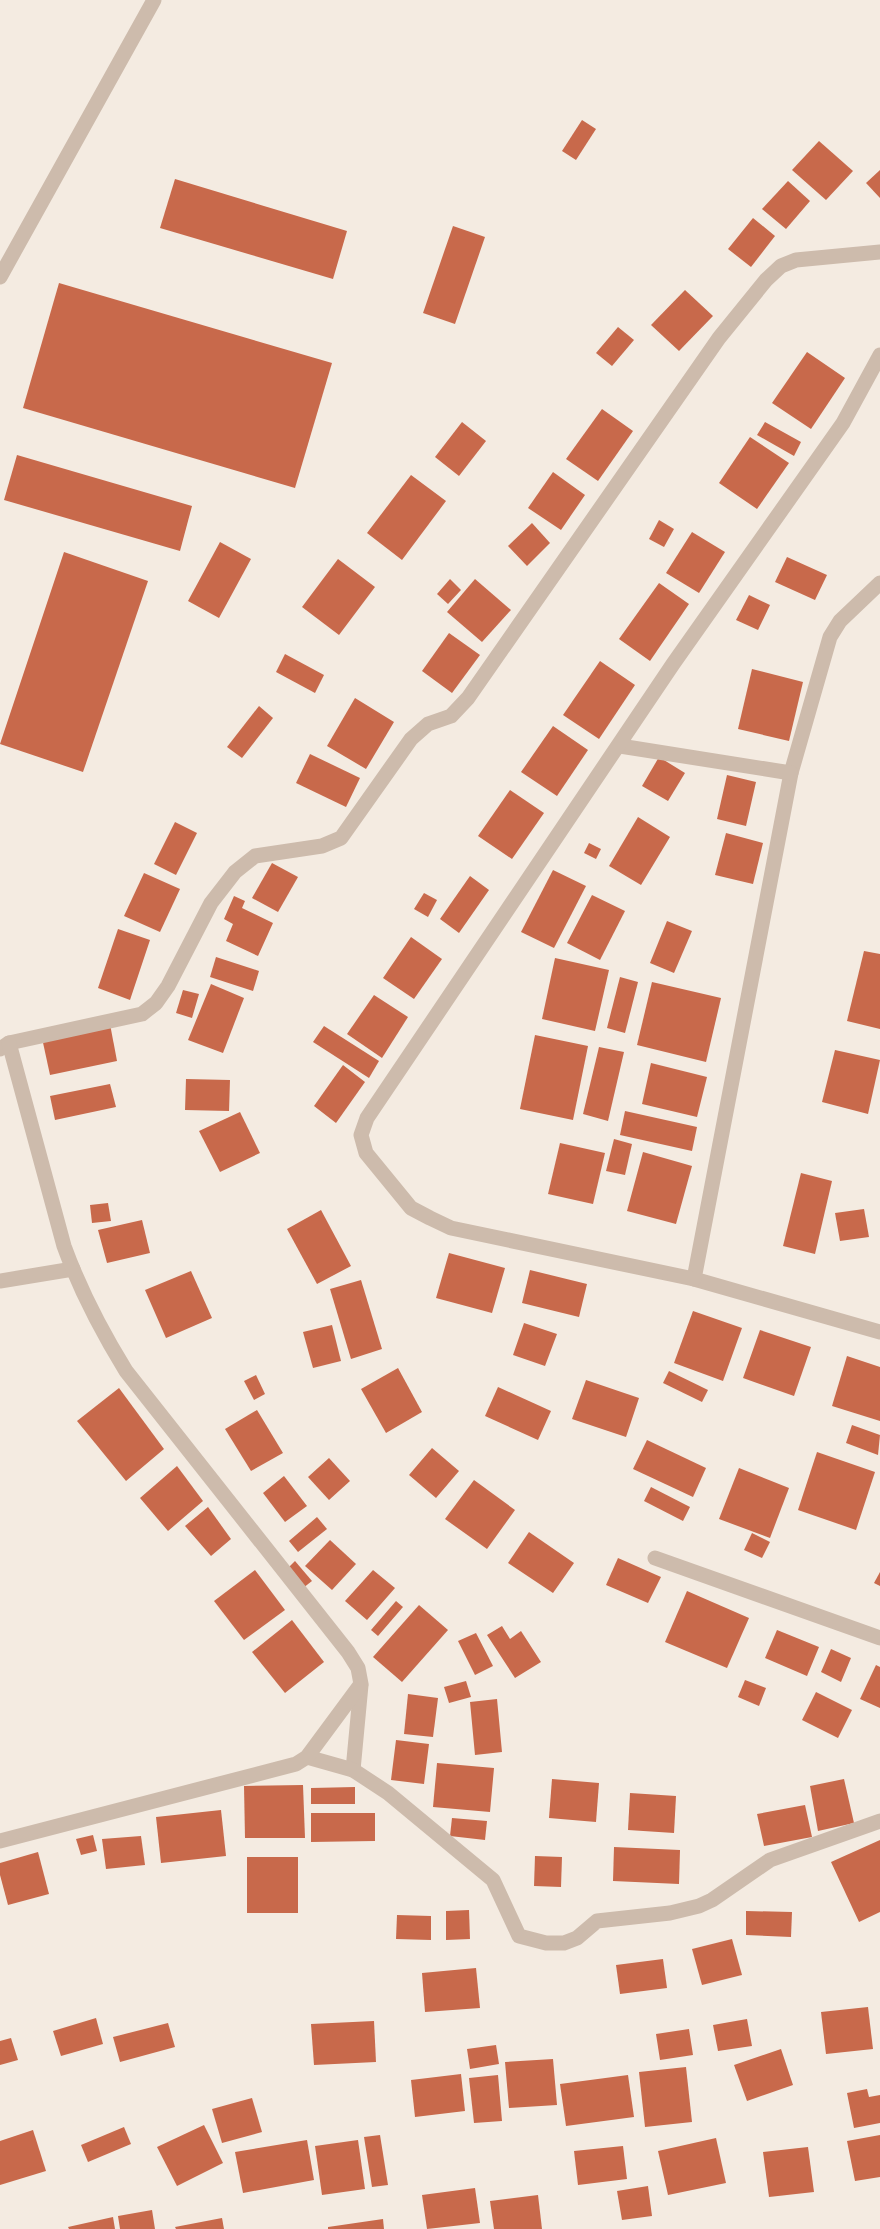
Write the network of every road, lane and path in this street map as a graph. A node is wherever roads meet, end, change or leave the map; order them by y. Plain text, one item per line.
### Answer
1 (154, 0) edge
2 (880, 252) edge
3 (0, 277) edge
4 (880, 355) edge
5 (880, 583) edge
6 (620, 746) junction
7 (791, 773) junction
8 (5, 1046) edge
9 (73, 1269) junction
10 (694, 1279) junction
11 (0, 1281) edge
12 (880, 1332) edge
13 (656, 1558) dead end
14 (880, 1638) edge
15 (361, 1684) junction
16 (308, 1757) junction
17 (354, 1770) junction
18 (880, 1821) edge
19 (0, 1841) edge

1 - 3 street
2 - 8 street
4 - 6 street
5 - 7 street
6 - 7 street
6 - 10 street
7 - 10 street
8 - 9 street
9 - 11 street
9 - 15 street
10 - 12 street
13 - 14 street
15 - 16 street
15 - 17 street
16 - 17 street
16 - 19 street
17 - 18 street

